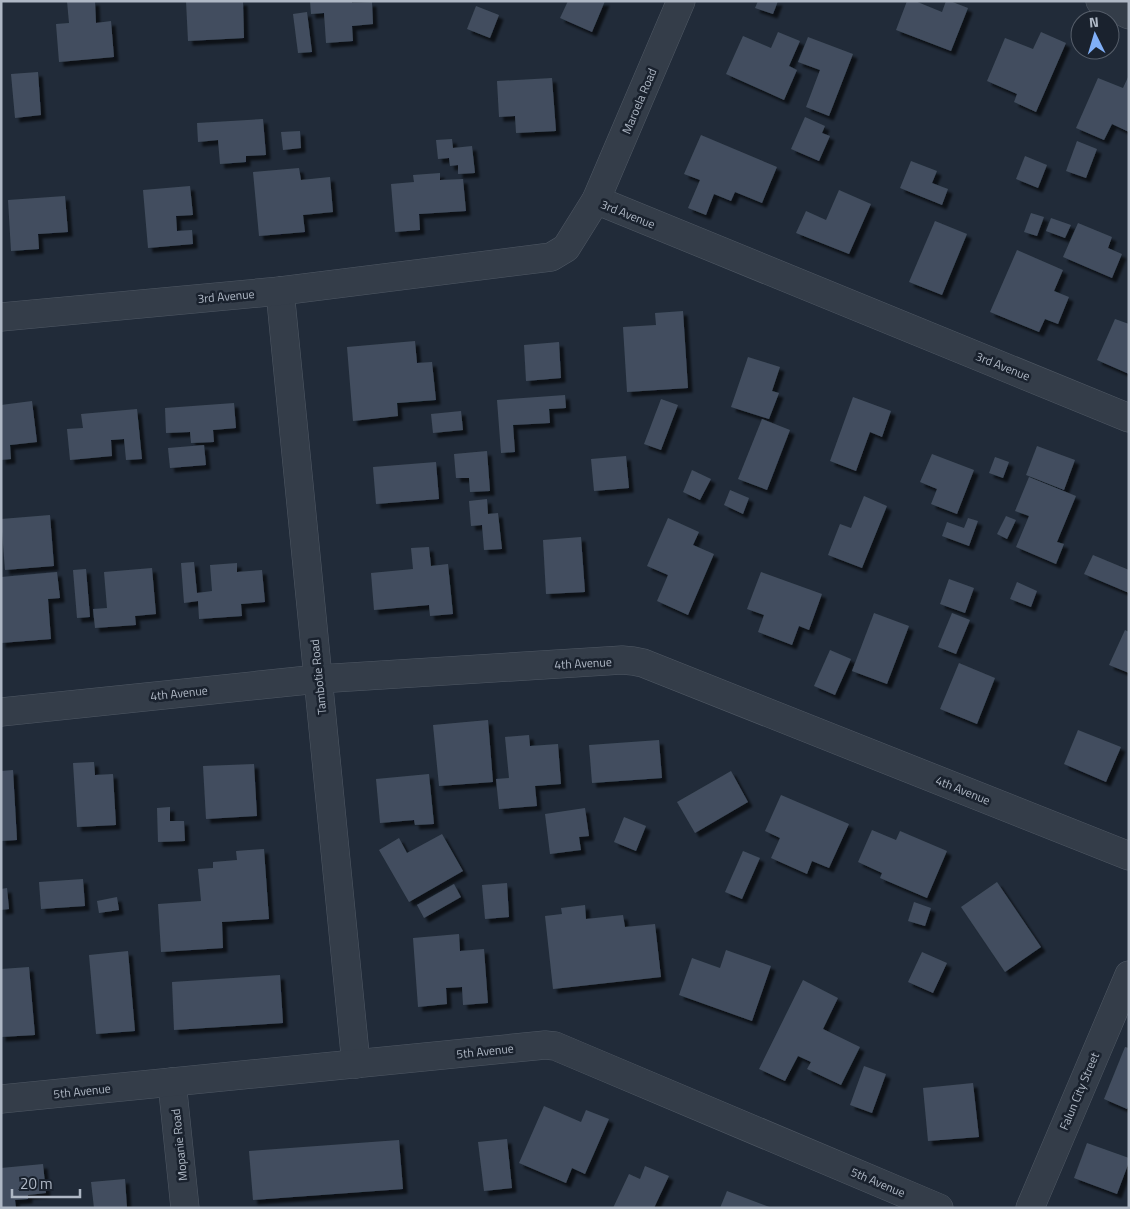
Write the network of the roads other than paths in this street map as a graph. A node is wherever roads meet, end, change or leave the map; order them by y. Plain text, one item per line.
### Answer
1 (681, 1) edge
2 (1100, 1) edge
3 (1129, 15) edge
4 (596, 200) junction
5 (280, 291) junction
6 (1, 317) edge
7 (1129, 418) edge
8 (318, 679) junction
9 (1, 712) edge
10 (1129, 856) edge
11 (1129, 975) edge
12 (356, 1064) junction
13 (172, 1082) junction
14 (1, 1099) edge
15 (185, 1208) edge
16 (939, 1208) edge
17 (1030, 1208) edge

1 - 4 street, Maroela Road
2 - 3 street
4 - 5 street, 3rd Avenue
4 - 7 street, 3rd Avenue
5 - 6 street, 3rd Avenue
5 - 8 street, Tambotie Road
8 - 9 street, 4th Avenue
8 - 10 street, 4th Avenue
8 - 12 street, Tambotie Road
11 - 17 street, Falun City Street
12 - 13 street, 5th Avenue
12 - 16 street, 5th Avenue
13 - 14 street, 5th Avenue
13 - 15 street, Mopanie Road

